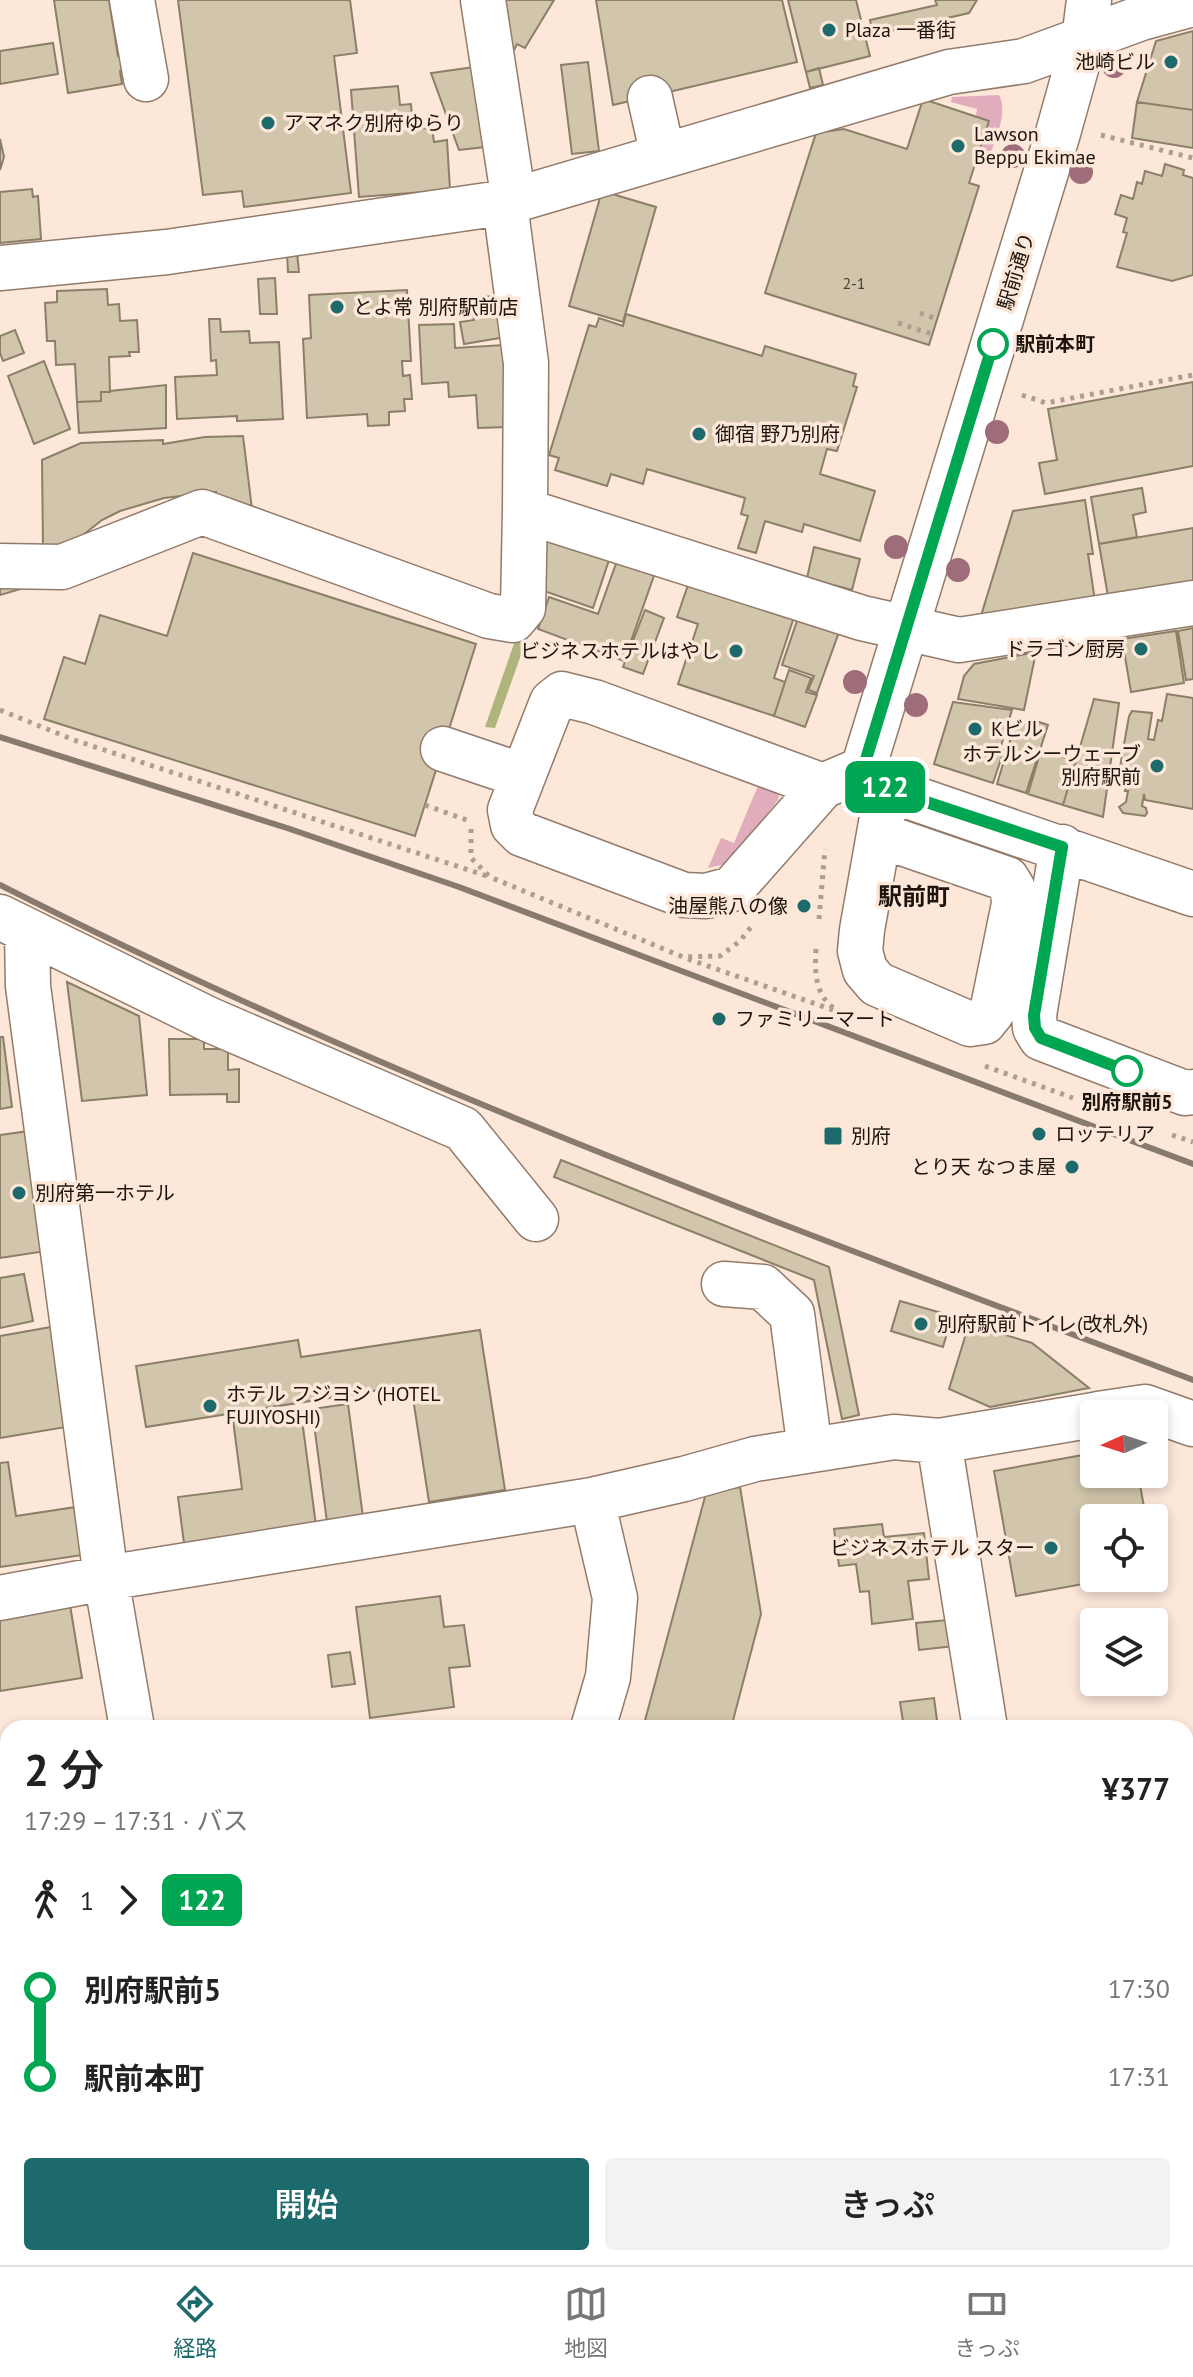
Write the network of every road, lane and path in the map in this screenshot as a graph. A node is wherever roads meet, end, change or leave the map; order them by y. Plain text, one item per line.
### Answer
1 (132, 0) edge
2 (483, 0) edge
3 (1193, 4) edge
4 (1086, 20) edge
5 (146, 79) dead end
6 (650, 98) dead end
7 (1101, 135) dead end
8 (663, 156) junction
9 (1193, 158) edge
10 (508, 202) junction
11 (9, 276) edge
12 (920, 313) dead end
13 (937, 319) dead end
14 (898, 323) dead end
15 (932, 334) dead end
16 (1193, 375) edge
17 (1022, 395) dead end
18 (525, 511) junction
19 (0, 566) edge
20 (1193, 603) edge
21 (906, 628) junction
22 (0, 710) edge
23 (443, 749) dead end
24 (523, 776) junction
25 (875, 779) junction
26 (823, 786) junction
27 (425, 805) dead end
28 (473, 822) dead end
29 (879, 835) junction
30 (1062, 847) junction
31 (490, 877) dead end
32 (1193, 894) edge
33 (14, 924) edge
34 (683, 957) dead end
35 (834, 1010) dead end
36 (1193, 1092) edge
37 (536, 1219) dead end
38 (724, 1284) dead end
39 (1168, 1415) edge
40 (1080, 1417) edge
41 (1193, 1424) edge
42 (939, 1441) junction
43 (810, 1450) junction
44 (592, 1500) junction
45 (106, 1578) junction
46 (0, 1598) edge
47 (131, 1720) edge
48 (595, 1720) edge
49 (984, 1720) edge

1 - 5 street
2 - 10 street
3 - 4 street
4 - 8 street
4 - 21 street, 駅前通り
6 - 8 street
7 - 9 path
8 - 10 street
10 - 11 street
10 - 18 street
12 - 13 path
14 - 15 path
16 - 17 path
18 - 19 street
18 - 21 street
20 - 21 street
21 - 25 street, 駅前通り
22 - 31 path
23 - 24 street
24 - 26 street
24 - 26 street
25 - 26 street
25 - 29 street, 駅前通り
25 - 30 street
27 - 28 path
29 - 29 street, 駅前通り
30 - 32 street
30 - 36 street
33 - 37 street
33 - 45 street
34 - 35 path
38 - 43 street
39 - 41 street
40 - 42 street
42 - 43 street
42 - 49 street
43 - 44 street
44 - 45 street
44 - 48 street
45 - 46 street
45 - 47 street

